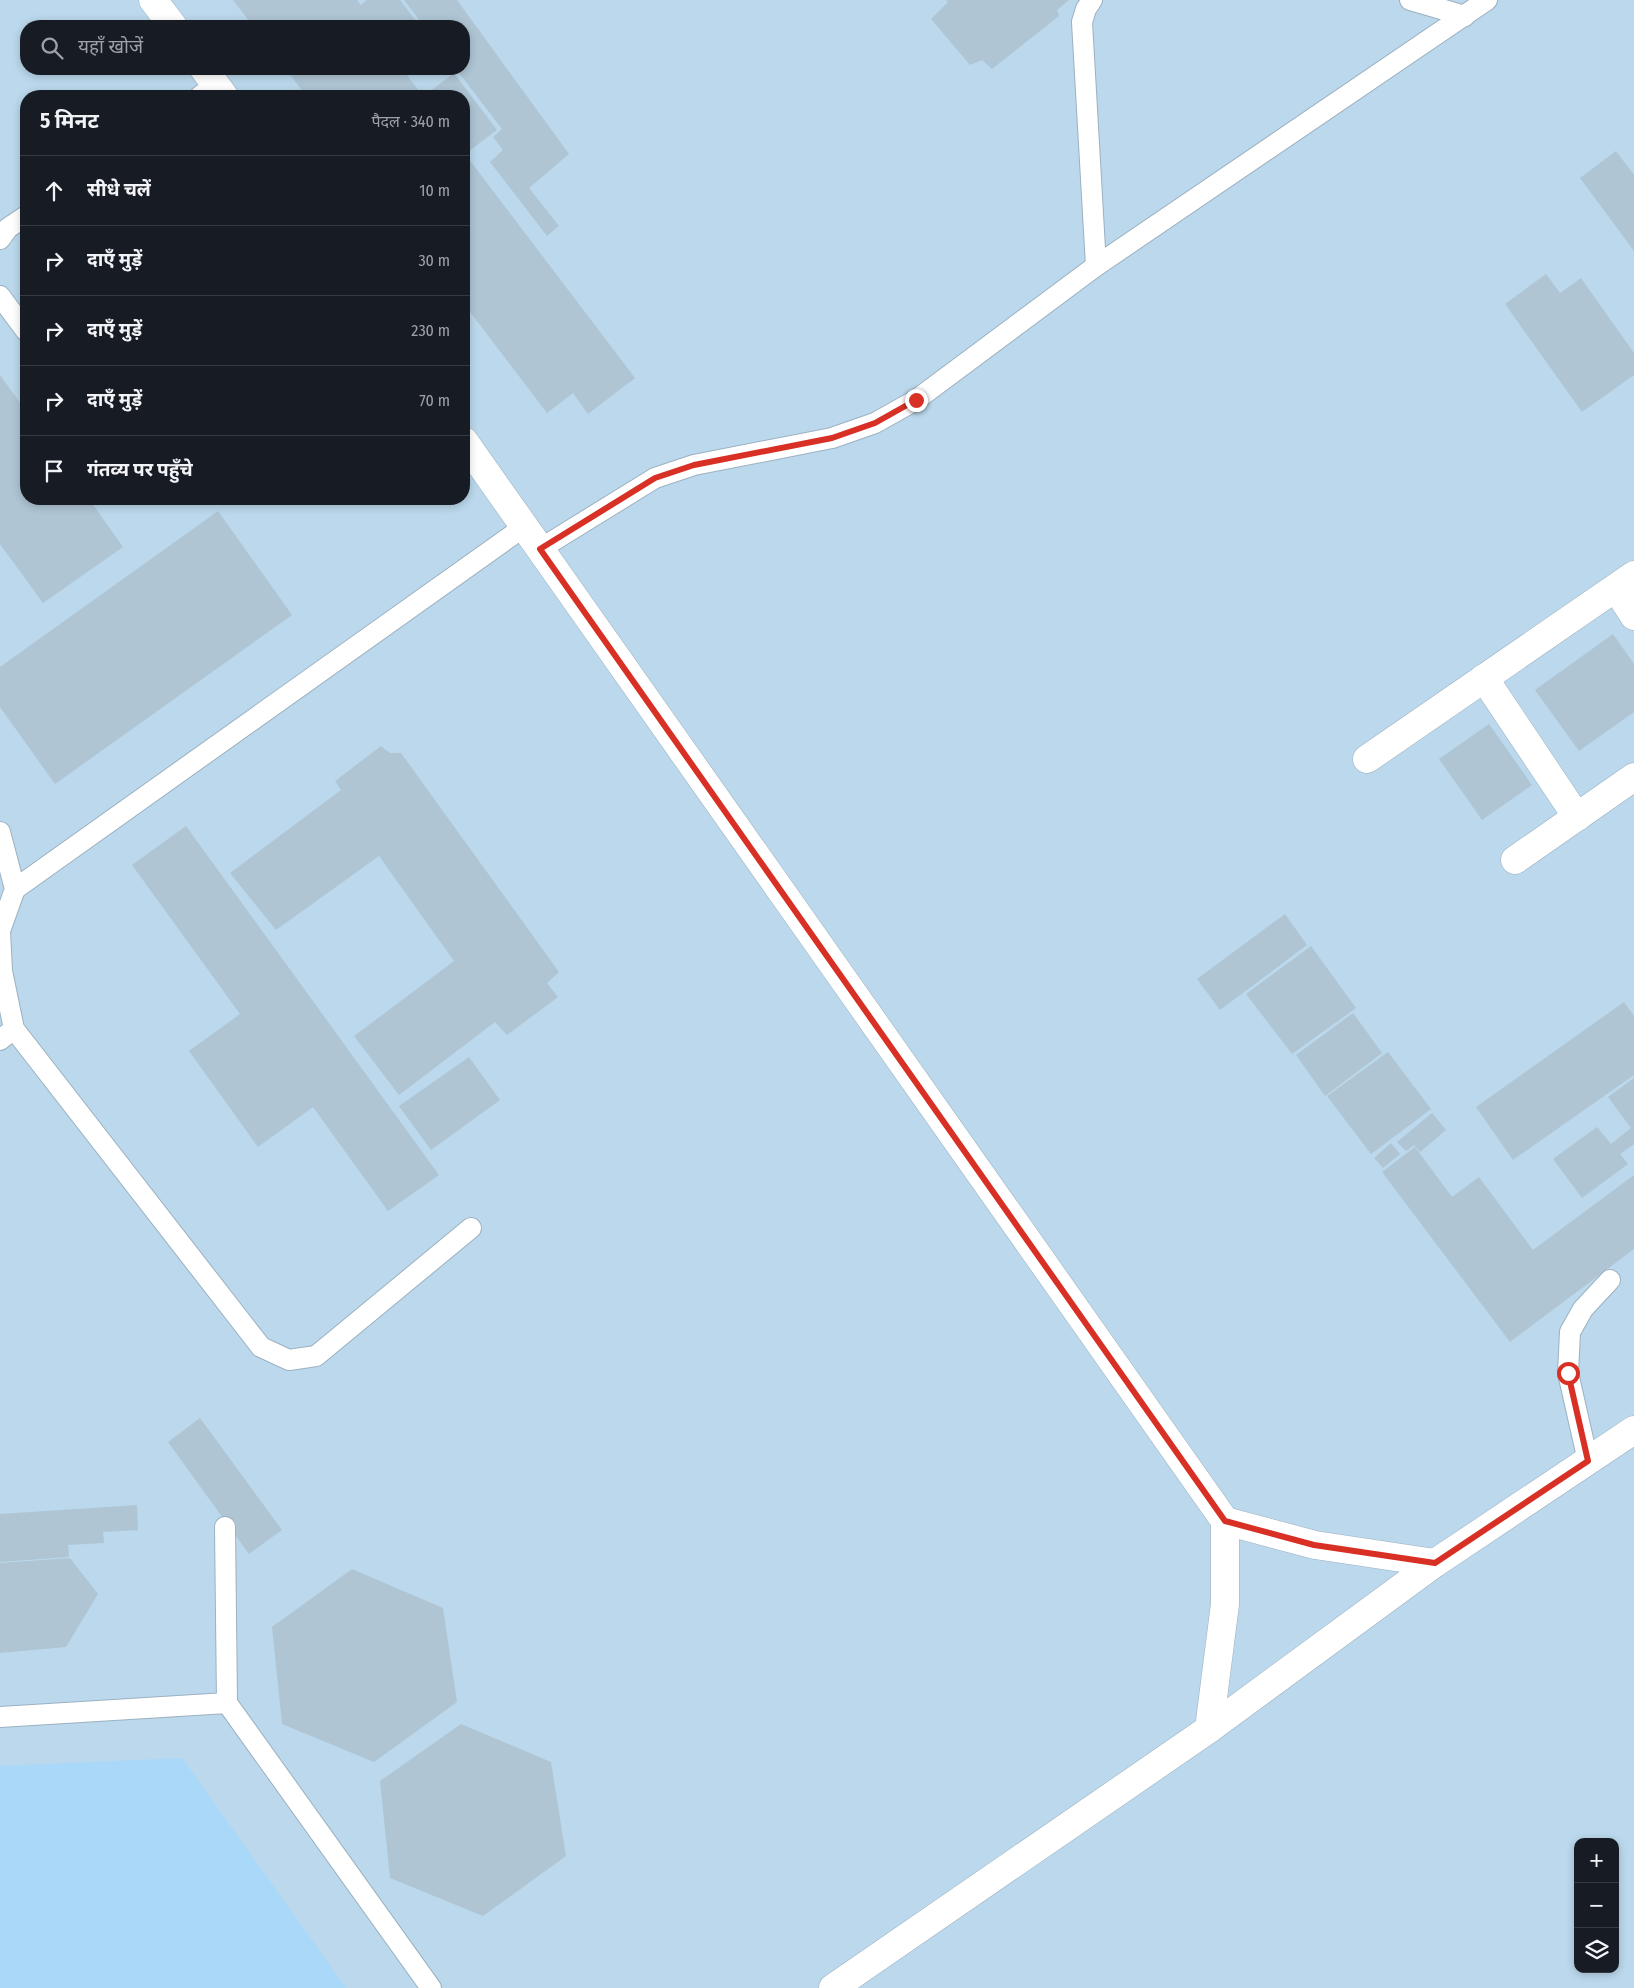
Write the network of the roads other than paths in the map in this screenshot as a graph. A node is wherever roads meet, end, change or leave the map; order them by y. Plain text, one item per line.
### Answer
1 (153, 0) edge
2 (1092, 0) edge
3 (1410, 0) edge
4 (1487, 0) edge
5 (1435, 4) edge
6 (1465, 16) junction
7 (168, 20) edge
8 (20, 220) edge
9 (0, 239) edge
10 (1096, 266) junction
11 (0, 296) edge
12 (20, 323) edge
13 (470, 450) edge
14 (524, 526) junction
15 (540, 549) junction
16 (1625, 581) edge
17 (1634, 616) edge
18 (1484, 678) junction
19 (1367, 759) dead end
20 (1634, 777) edge
21 (1577, 816) junction
22 (0, 832) edge
23 (1515, 860) dead end
24 (15, 889) junction
25 (7, 1035) edge
26 (470, 1228) dead end
27 (1610, 1280) dead end
28 (1634, 1430) edge
29 (1588, 1461) junction
30 (1225, 1521) junction
31 (225, 1528) dead end
32 (1435, 1563) junction
33 (226, 1703) junction
34 (0, 1716) edge
35 (1210, 1729) junction
36 (431, 1988) edge
37 (833, 1988) edge

1 - 7 street
2 - 10 lane
3 - 5 lane
4 - 6 lane
5 - 6 lane
6 - 10 lane
8 - 9 lane
10 - 15 lane
11 - 12 lane
13 - 14 street
14 - 15 street
14 - 24 lane
15 - 30 street
16 - 17 street
16 - 18 street
18 - 19 street
18 - 21 street
20 - 21 street
21 - 23 street
22 - 24 lane
24 - 25 lane
25 - 26 lane
27 - 29 lane
28 - 29 street
29 - 32 street
30 - 32 street
30 - 35 street
31 - 33 lane
32 - 35 street
33 - 34 lane
33 - 36 lane
35 - 37 street

